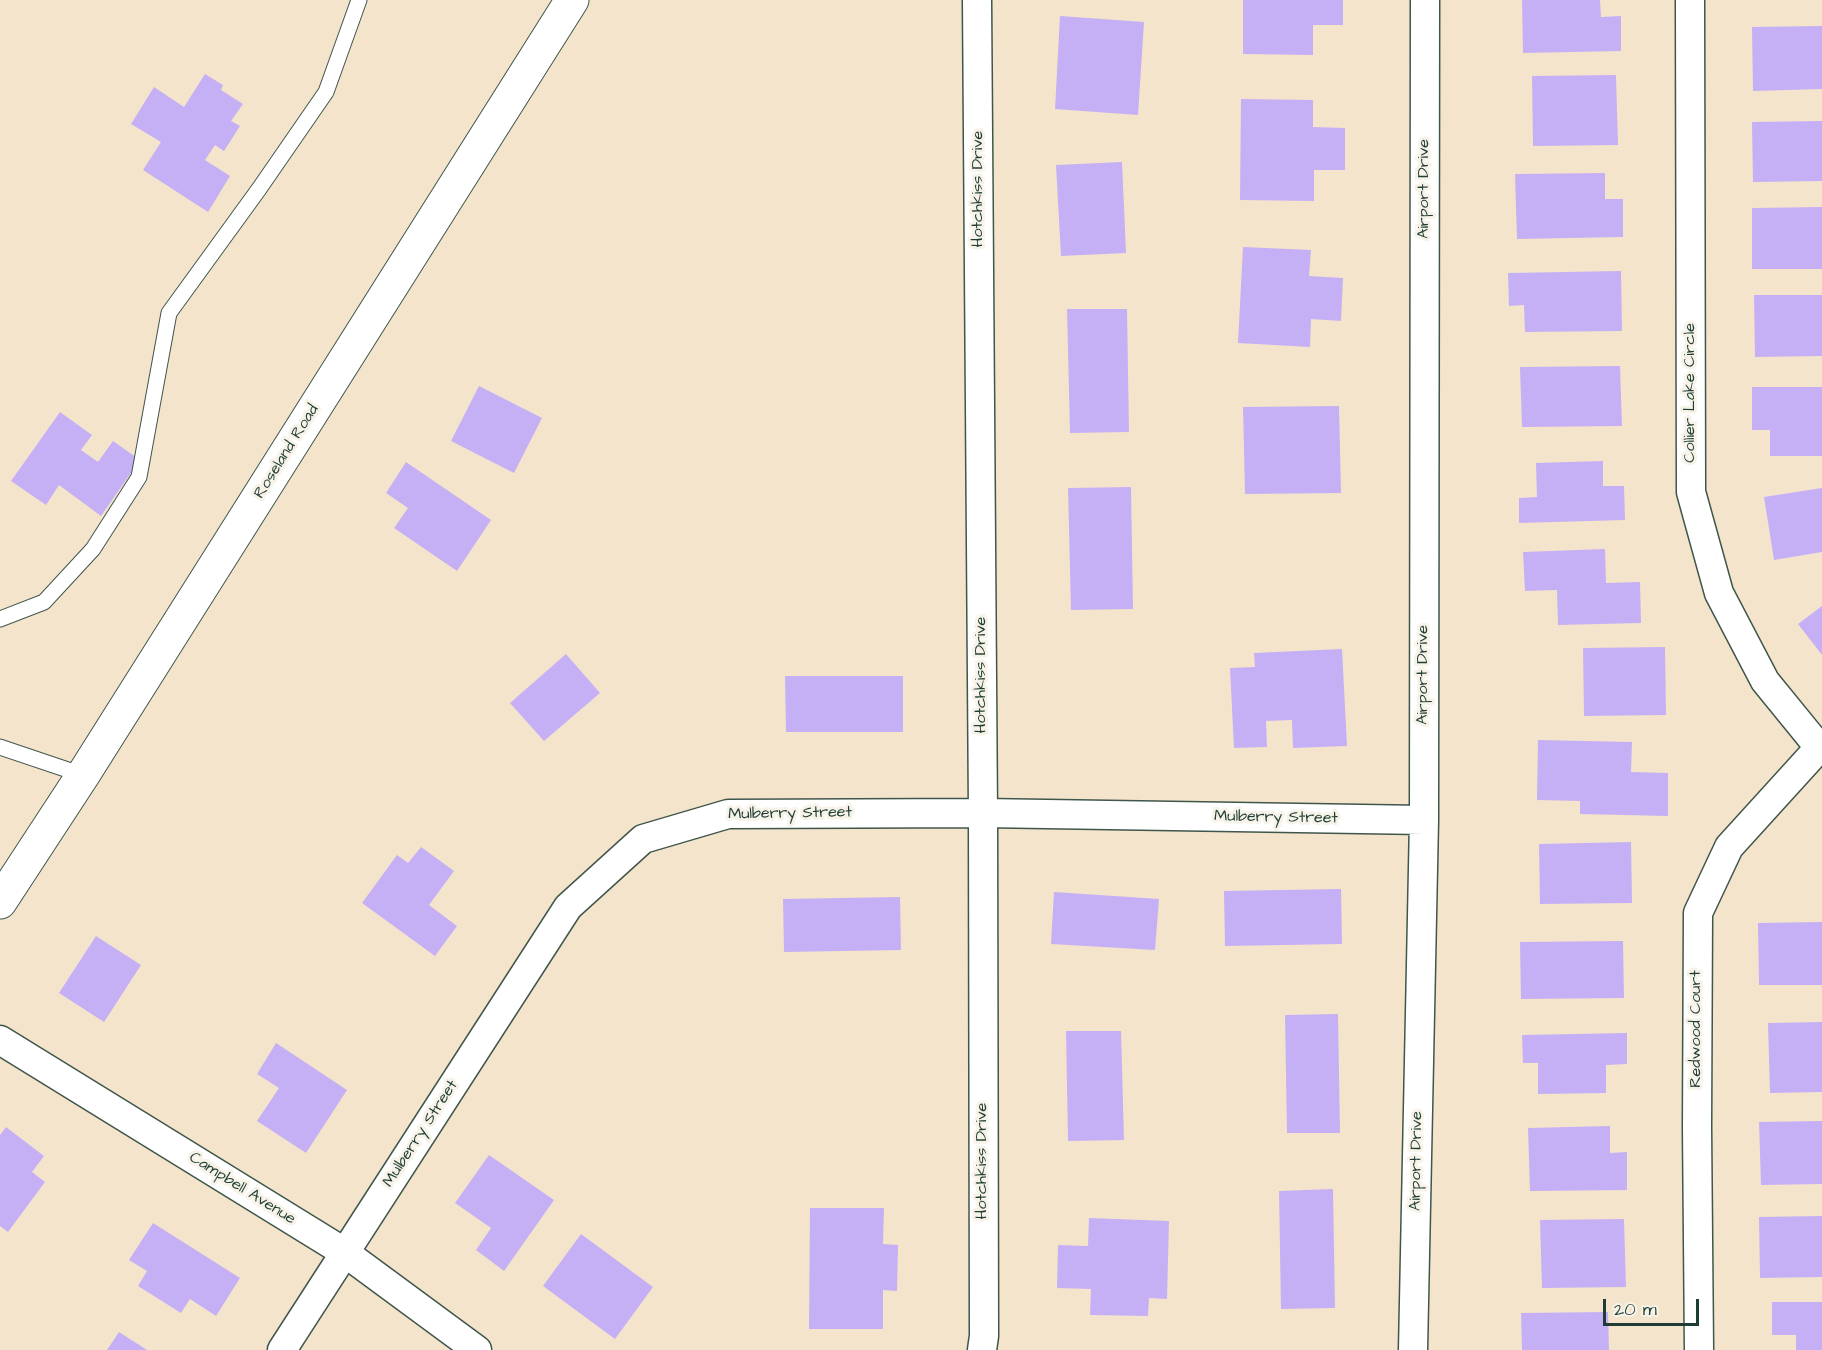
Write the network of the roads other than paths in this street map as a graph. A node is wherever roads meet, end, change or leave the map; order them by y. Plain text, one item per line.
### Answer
1 (359, 0) edge
2 (572, 0) edge
3 (977, 0) edge
4 (1425, 0) edge
5 (1690, 0) edge
6 (0, 619) edge
7 (0, 747) edge
8 (1820, 750) edge
9 (83, 775) junction
10 (983, 813) junction
11 (1424, 820) junction
12 (0, 903) edge
13 (0, 1040) edge
14 (344, 1252) junction
15 (282, 1350) edge
16 (477, 1350) edge
17 (982, 1350) edge
18 (1413, 1350) edge
19 (1699, 1350) edge

1 - 6 lane
2 - 9 main road, Roseland Road
3 - 10 street, Hotchkiss Drive
4 - 11 street, Airport Drive
5 - 8 street, Collier Lake Circle
7 - 9 lane
8 - 19 street, Redwood Court
9 - 12 main road, Roseland Road
10 - 11 street, Mulberry Street
10 - 14 street, Mulberry Street
10 - 17 street, Hotchkiss Drive
11 - 18 street, Airport Drive
13 - 14 street, Campbell Avenue
14 - 15 street, Mulberry Street
14 - 16 street, Campbell Avenue

